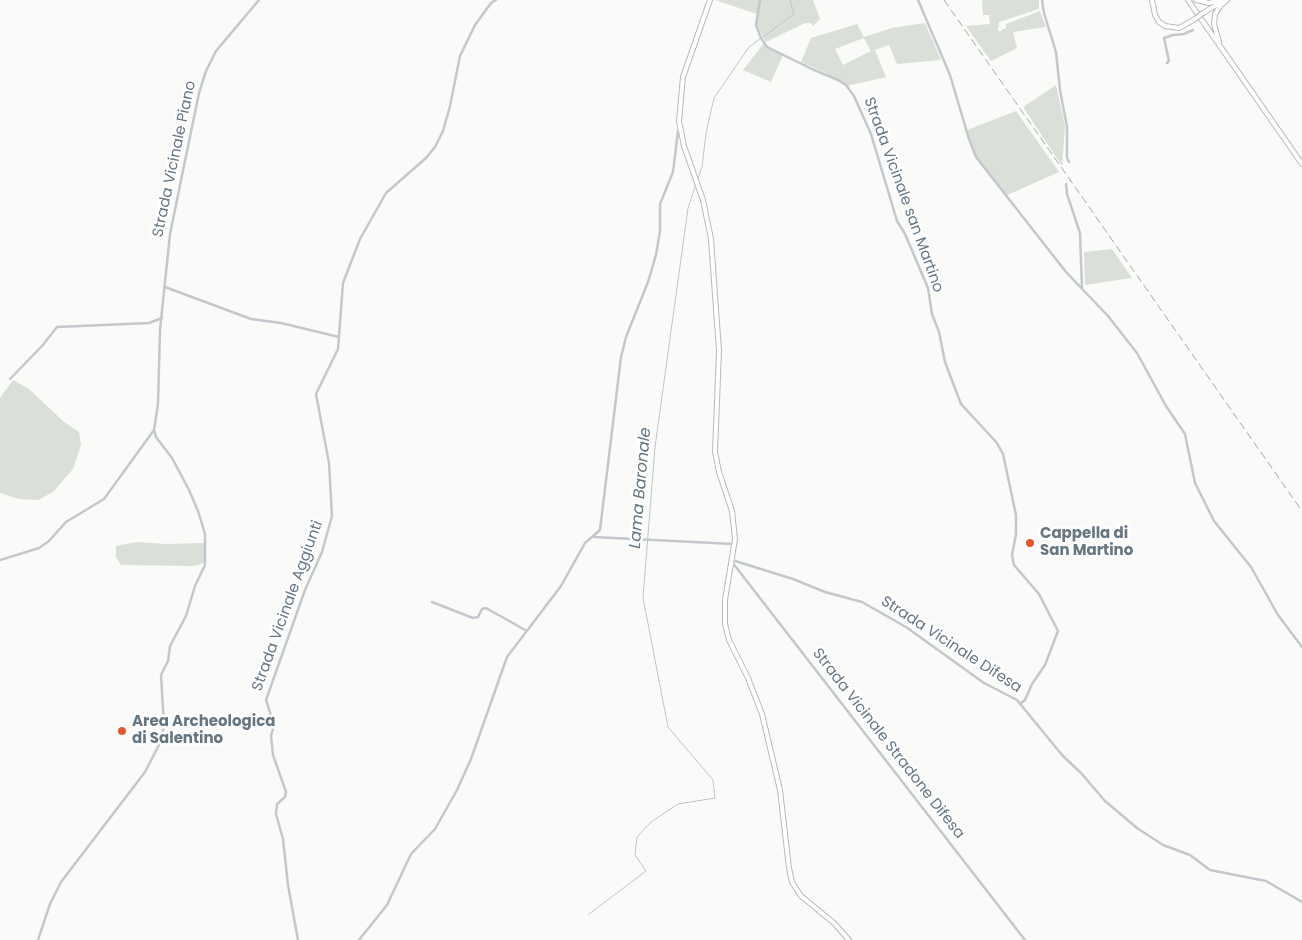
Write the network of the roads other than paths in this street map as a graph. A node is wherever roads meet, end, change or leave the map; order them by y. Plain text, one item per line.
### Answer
1 (259, 0) edge
2 (496, 0) edge
3 (710, 0) edge
4 (760, 0) edge
5 (918, 0) edge
6 (1042, 0) edge
7 (1152, 0) edge
8 (1187, 0) edge
9 (1196, 0) edge
10 (1224, 0) edge
11 (1192, 30) dead end
12 (1222, 49) junction
13 (1167, 63) dead end
14 (680, 128) junction
15 (1069, 162) dead end
16 (1302, 164) edge
17 (1066, 184) dead end
18 (165, 287) junction
19 (1082, 289) junction
20 (162, 318) junction
21 (339, 337) junction
22 (10, 379) dead end
23 (154, 430) junction
24 (593, 536) junction
25 (735, 544) junction
26 (0, 560) edge
27 (732, 561) junction
28 (432, 602) dead end
29 (527, 631) junction
30 (1302, 648) edge
31 (1020, 704) junction
32 (1302, 902) edge
33 (38, 940) edge
34 (298, 940) edge
35 (359, 940) edge
36 (849, 940) edge
37 (1025, 940) edge

1 - 18 street, Strada Vicinale Piano
2 - 21 street, Strada Vicinale Aggiunti
3 - 14 main road
4 - 31 street, Strada Vicinale san Martino
5 - 19 street
6 - 15 street
7 - 10 main road, bridge
8 - 12 main road
9 - 10 main road
10 - 12 main road
11 - 13 street
12 - 16 main road
14 - 24 street
14 - 25 main road
17 - 19 street
18 - 20 street, Strada Vicinale Piano
18 - 21 street
19 - 30 street
20 - 22 street
20 - 23 street, Strada Vicinale Piano
21 - 34 street, Strada Vicinale Aggiunti
23 - 26 street
23 - 33 street
24 - 25 street
24 - 29 street
25 - 27 main road
27 - 31 street, Strada Vicinale Difesa
27 - 36 main road
27 - 37 street, Strada Vicinale Stradone Difesa
28 - 29 street
29 - 35 street
31 - 32 street, Strada Vicinale Difesa

